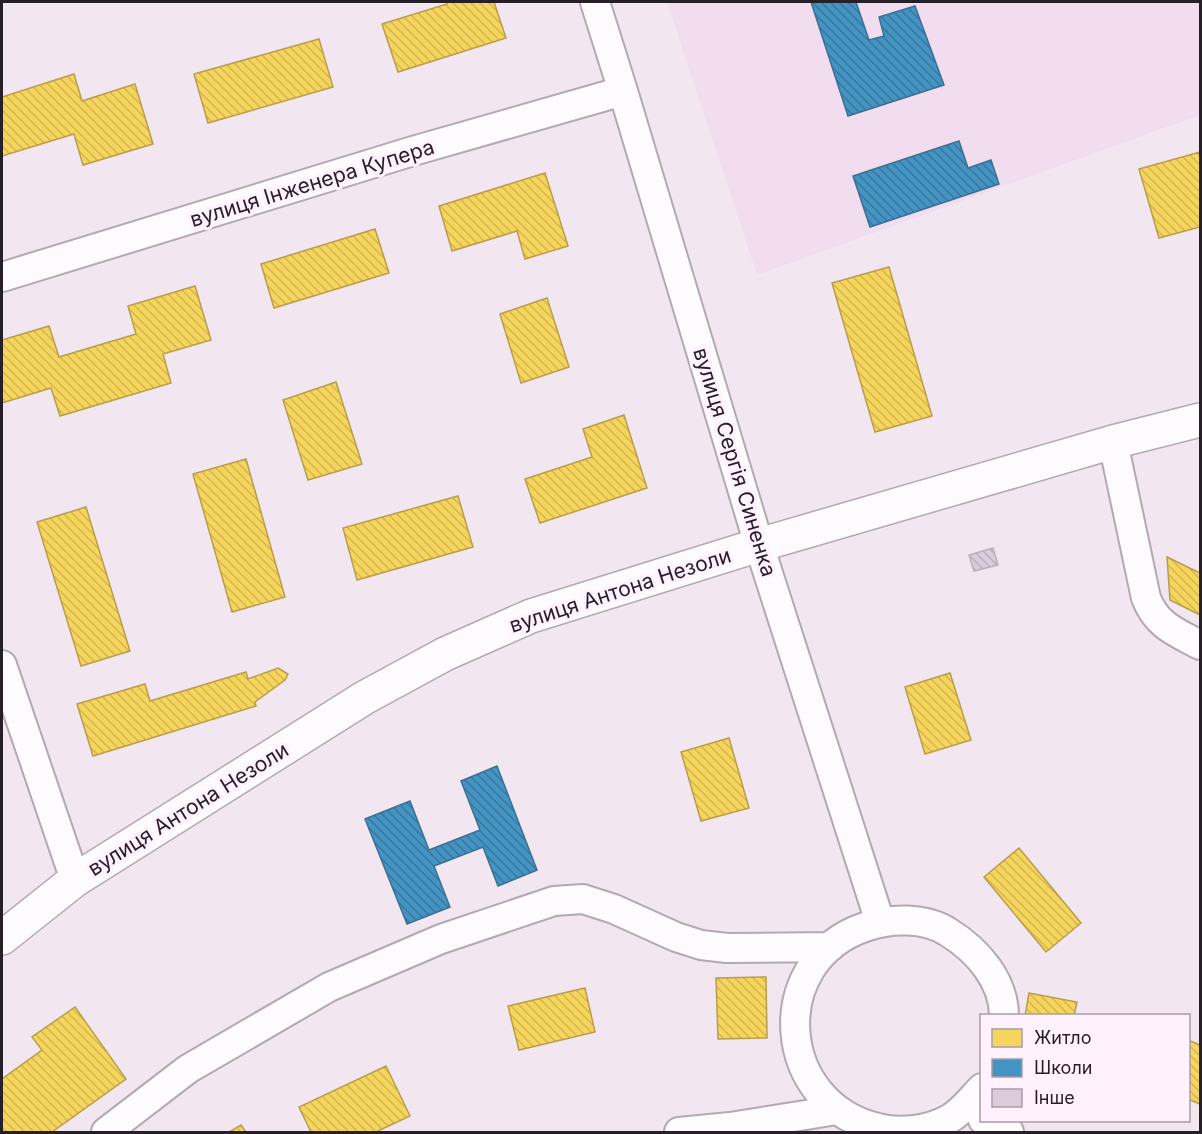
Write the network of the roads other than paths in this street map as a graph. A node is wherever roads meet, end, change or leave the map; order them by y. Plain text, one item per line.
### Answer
1 (595, 2) edge
2 (623, 91) junction
3 (2, 277) edge
4 (1200, 420) edge
5 (1113, 442) junction
6 (759, 545) junction
7 (1200, 645) edge
8 (2, 665) edge
9 (75, 880) junction
10 (880, 922) junction
11 (2, 938) edge
12 (830, 947) junction
13 (1004, 1014) edge
14 (980, 1093) edge
15 (837, 1110) junction
16 (975, 1117) edge
17 (986, 1122) edge
18 (106, 1132) edge
19 (679, 1132) edge
20 (891, 1132) edge
21 (1009, 1132) edge

1 - 2 street, вулиця Сергія Синенка
2 - 3 street, вулиця Інженера Купера
2 - 6 street, вулиця Сергія Синенка
4 - 5 main road, вулиця Антона Незоли
5 - 6 main road, вулиця Антона Незоли
5 - 7 street
6 - 9 main road, вулиця Антона Незоли
6 - 10 street, вулиця Сергія Синенка
8 - 9 street
9 - 11 main road, вулиця Антона Незоли
10 - 12 street
10 - 13 street
12 - 15 street
12 - 18 street
14 - 16 street
15 - 19 street
15 - 20 street
16 - 20 street
17 - 21 street

